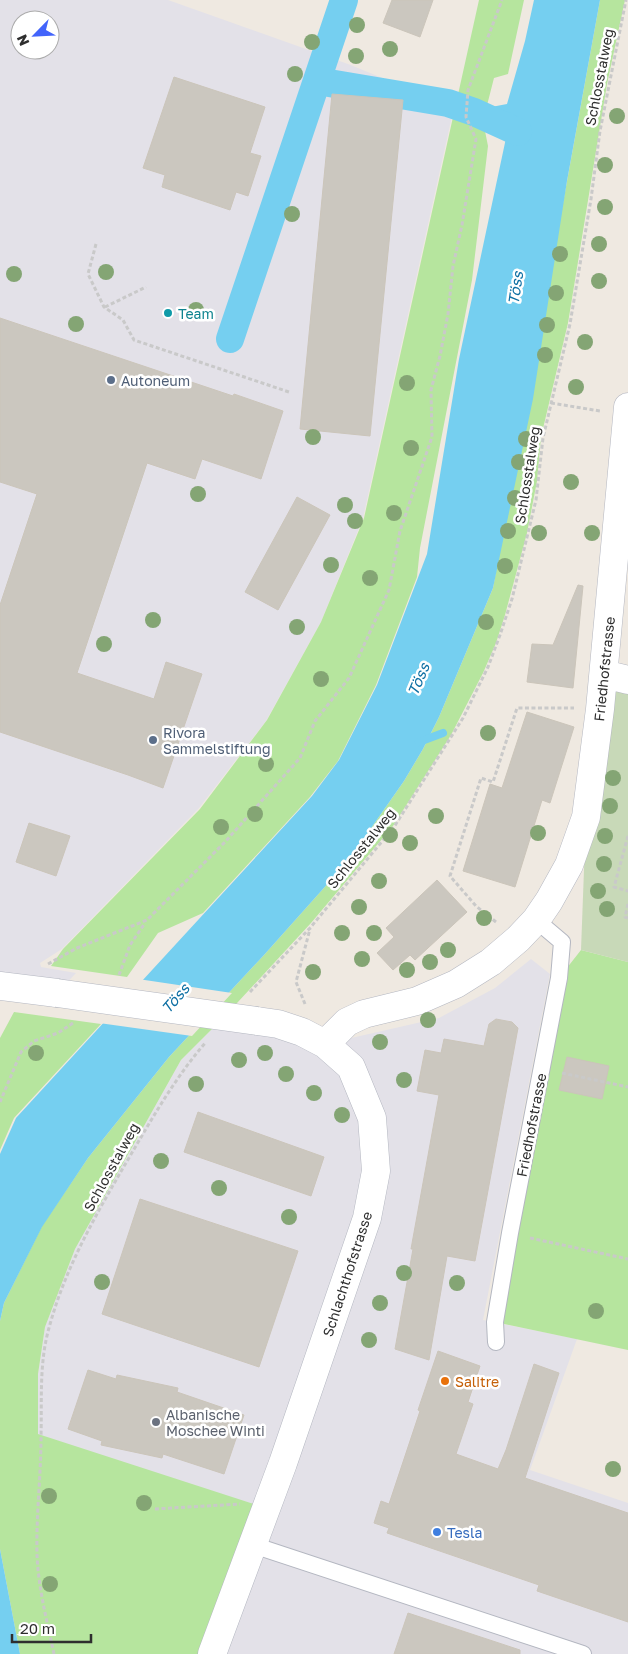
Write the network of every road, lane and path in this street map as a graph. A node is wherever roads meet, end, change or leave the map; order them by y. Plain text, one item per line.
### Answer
1 (502, 0) edge
2 (626, 0) edge
3 (96, 244) dead end
4 (146, 287) dead end
5 (104, 307) junction
6 (288, 392) dead end
7 (551, 403) junction
8 (628, 411) edge
9 (626, 452) edge
10 (616, 678) edge
11 (600, 709) junction
12 (628, 836) edge
13 (628, 891) edge
14 (628, 904) edge
15 (628, 918) edge
16 (536, 920) junction
17 (310, 928) junction
18 (518, 939) junction
19 (44, 966) dead end
20 (0, 986) edge
21 (246, 996) dead end
22 (307, 1008) dead end
23 (209, 1038) dead end
24 (325, 1044) junction
25 (542, 1069) junction
26 (628, 1087) edge
27 (510, 1233) junction
28 (628, 1259) edge
29 (496, 1342) dead end
30 (244, 1504) dead end
31 (155, 1509) dead end
32 (253, 1545) junction
33 (54, 1654) edge
34 (212, 1654) edge
35 (583, 1654) edge

1 - 19 path
2 - 7 path, Schlosstalweg
3 - 5 path
4 - 5 path
5 - 6 path
7 - 8 path
7 - 17 path, Schlosstalweg
8 - 9 street, Friedhofstrasse
9 - 10 street, Friedhofstrasse
10 - 11 street, Friedhofstrasse
11 - 16 street, Friedhofstrasse
11 - 18 path
12 - 13 path
14 - 15 path
16 - 18 street, Friedhofstrasse
16 - 25 lane, Friedhofstrasse
17 - 21 path, Schlosstalweg
17 - 22 path
18 - 24 street, Friedhofstrasse
20 - 24 street, Schlachthofstrasse, bridge
23 - 33 path, Schlosstalweg
24 - 32 street, Schlachthofstrasse
25 - 26 path
25 - 27 lane, Friedhofstrasse
27 - 28 path
27 - 29 lane, Friedhofstrasse
30 - 31 path
32 - 34 street, Schlachthofstrasse
32 - 35 lane

